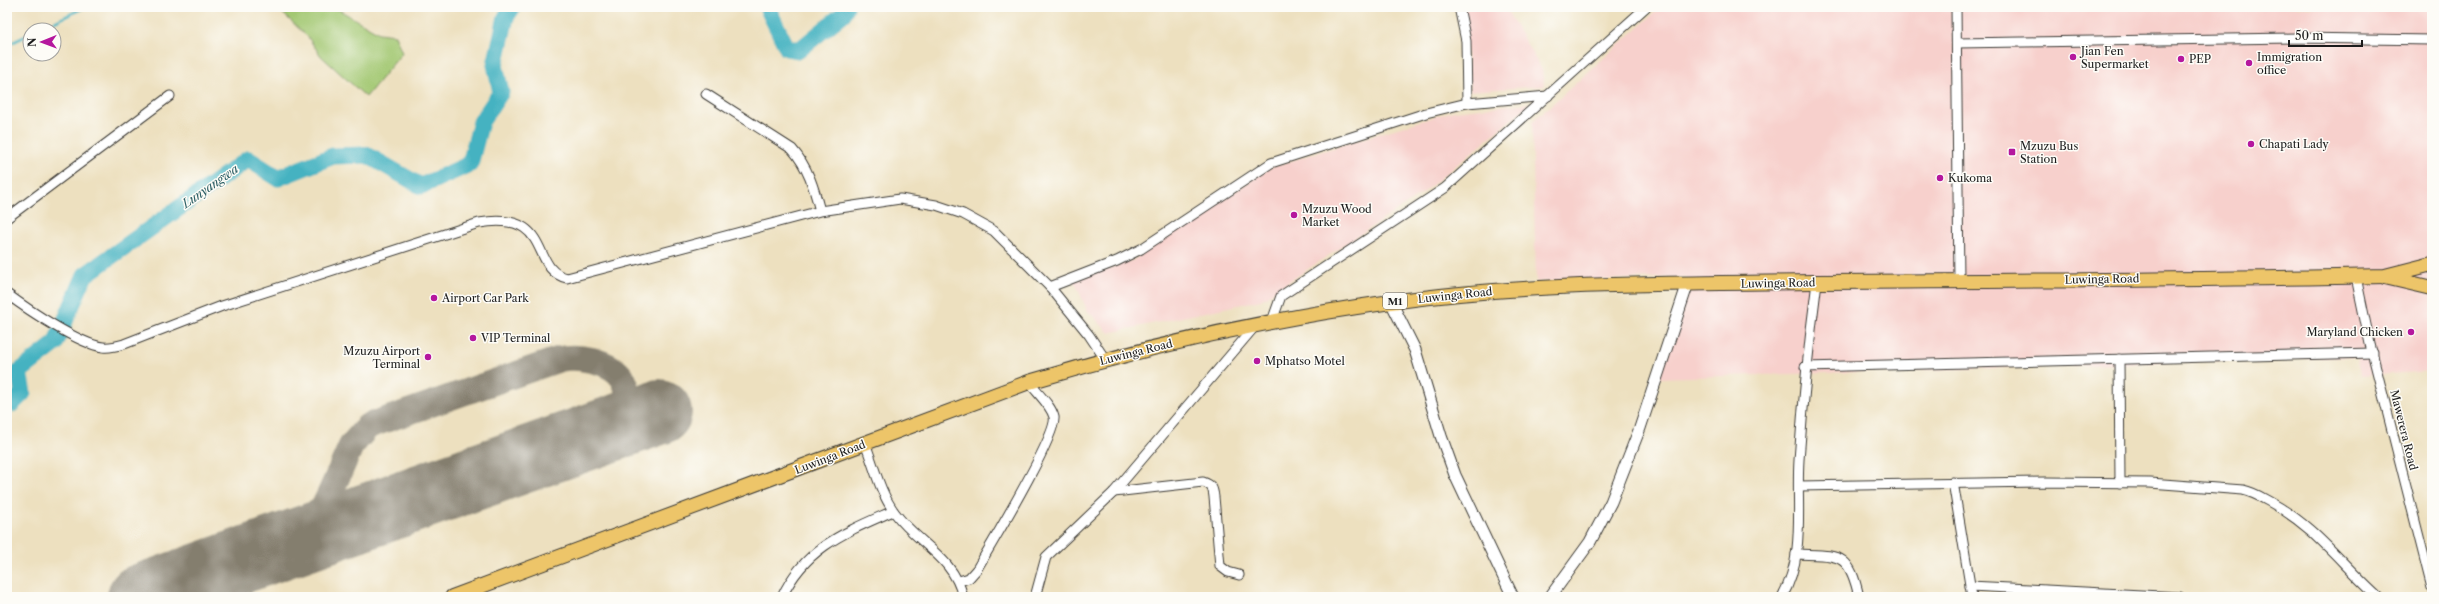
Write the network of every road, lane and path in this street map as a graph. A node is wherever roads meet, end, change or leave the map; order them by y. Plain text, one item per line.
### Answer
1 (1459, 7) edge
2 (1646, 7) edge
3 (1956, 7) edge
4 (2432, 40) edge
5 (1957, 42) junction
6 (706, 94) dead end
7 (170, 96) dead end
8 (1548, 96) junction
9 (1467, 103) junction
10 (820, 211) junction
11 (7, 218) edge
12 (2432, 264) edge
13 (2385, 276) junction
14 (2356, 277) junction
15 (1959, 281) junction
16 (1817, 282) junction
17 (1688, 284) junction
18 (1050, 287) junction
19 (2432, 288) edge
20 (7, 294) edge
21 (1391, 302) junction
22 (1272, 321) junction
23 (1257, 324) junction
24 (2373, 353) junction
25 (1105, 359) junction
26 (2119, 359) junction
27 (1805, 367) junction
28 (1030, 382) junction
29 (865, 443) junction
30 (1953, 482) junction
31 (2120, 483) junction
32 (1799, 486) junction
33 (1114, 492) junction
34 (893, 511) junction
35 (1796, 554) junction
36 (1238, 575) dead end
37 (959, 581) junction
38 (1970, 586) junction
39 (2432, 588) edge
40 (2374, 596) edge
41 (452, 597) edge
42 (782, 597) edge
43 (963, 597) edge
44 (1035, 597) edge
45 (1513, 597) edge
46 (1550, 597) edge
47 (1782, 597) edge
48 (1859, 597) edge
49 (1972, 597) edge
50 (2180, 597) edge

1 - 9 street
2 - 8 street
3 - 5 street
4 - 5 street
5 - 15 street
6 - 10 street
7 - 11 street
8 - 9 street
8 - 22 street
9 - 18 street
10 - 18 street
10 - 20 street
12 - 13 highway, Luwinga Road / M1
13 - 14 highway, Luwinga Road / M1
13 - 19 highway, Luwinga Road / M1
14 - 15 highway, Luwinga Road / M1
14 - 24 street, Mawerera Road
15 - 16 highway, Luwinga Road / M1
16 - 17 highway, Luwinga Road / M1
16 - 27 street
17 - 21 highway, Luwinga Road / M1
17 - 46 street
18 - 25 street
21 - 22 highway, Luwinga Road / M1
21 - 45 street
22 - 23 highway, Luwinga Road / M1
23 - 25 highway, Luwinga Road / M1
23 - 33 street
24 - 26 street
24 - 39 street, Mawerera Road
25 - 28 highway, Luwinga Road / M1
26 - 27 street
26 - 31 street
27 - 32 street
28 - 29 highway, Luwinga Road / M1
28 - 37 street
29 - 34 street
29 - 41 highway, Luwinga Road / M1
30 - 31 street
30 - 32 street
30 - 38 street
31 - 40 street
32 - 35 street
33 - 36 street
33 - 44 street
34 - 37 street
34 - 42 street
35 - 47 street
35 - 48 street
37 - 43 street
38 - 49 street
38 - 50 street

